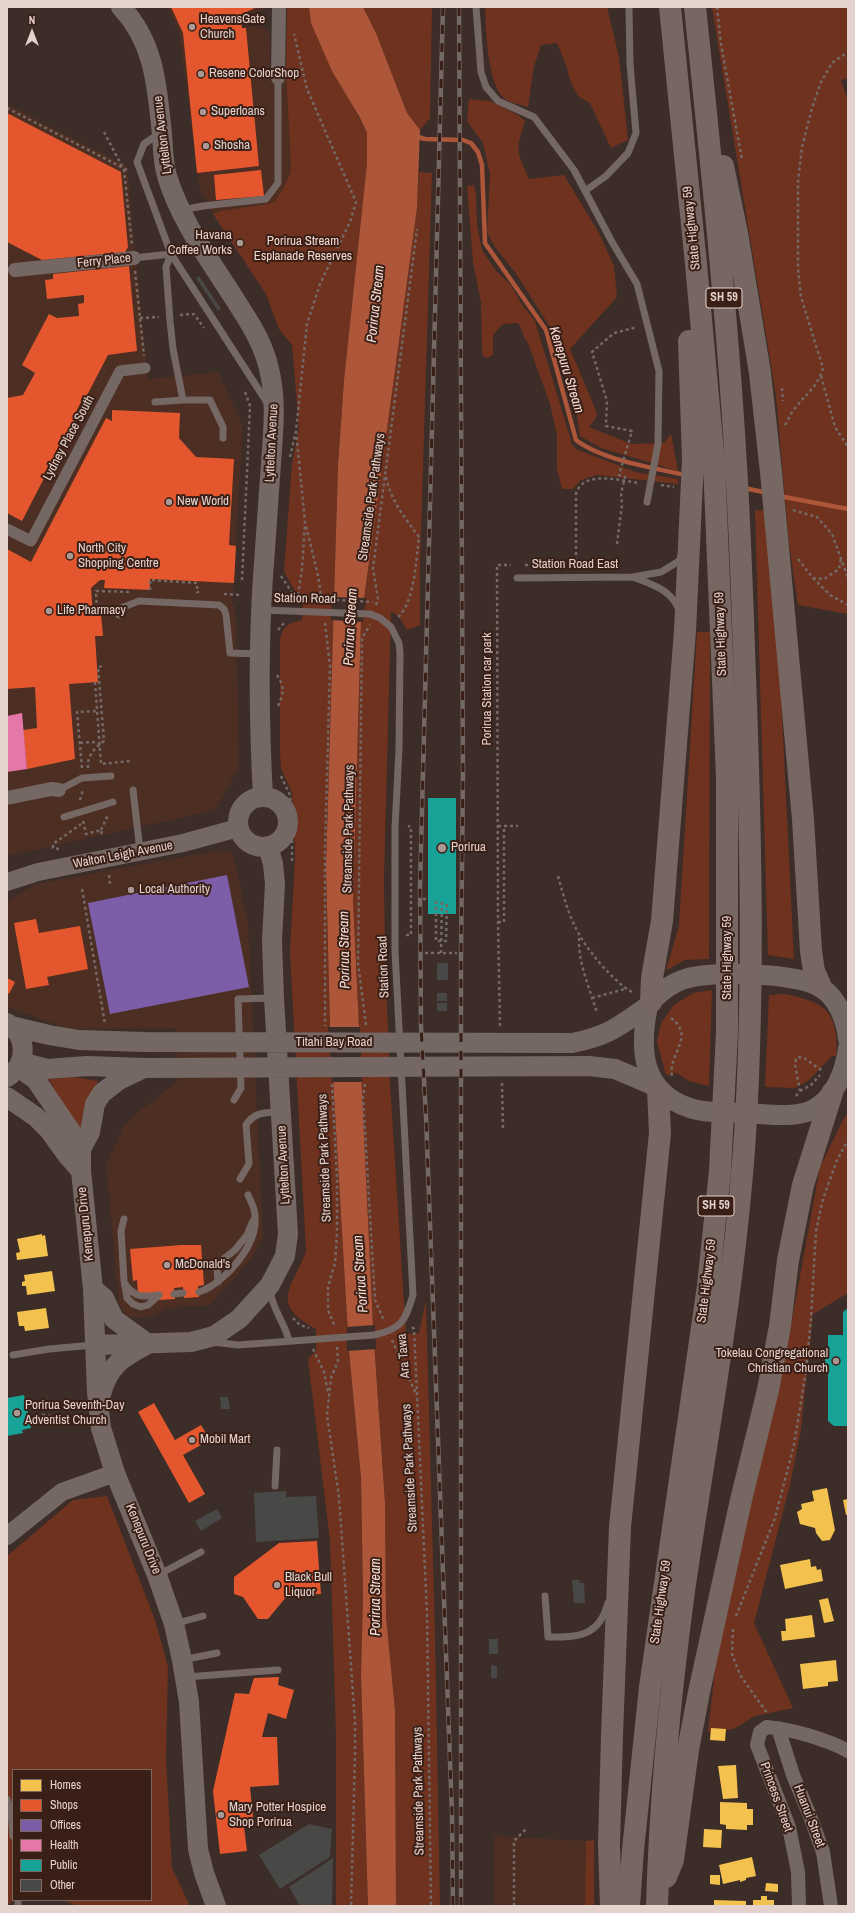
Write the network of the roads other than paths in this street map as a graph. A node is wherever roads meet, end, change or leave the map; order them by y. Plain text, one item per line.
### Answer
1 (121, 7) edge
2 (279, 7) edge
3 (476, 7) edge
4 (629, 7) edge
5 (670, 7) edge
6 (695, 7) edge
7 (278, 78) joint
8 (708, 129) junction
9 (161, 132) junction
10 (585, 191) junction
11 (181, 210) junction
12 (197, 240) junction
13 (171, 254) junction
14 (134, 258) joint
15 (11, 270) edge
16 (146, 368) road end
17 (183, 400) junction
18 (155, 402) dead end
19 (275, 416) junction
20 (223, 438) dead end
21 (703, 461) junction
22 (647, 502) dead end
23 (7, 529) edge
24 (688, 542) junction
25 (633, 577) junction
26 (517, 578) dead end
27 (261, 610) junction
28 (119, 615) dead end
29 (685, 631) junction
30 (260, 654) junction
31 (112, 776) dead end
32 (59, 790) joint
33 (133, 790) dead end
34 (263, 797) junction
35 (7, 798) edge
36 (113, 802) dead end
37 (64, 817) dead end
38 (238, 828) junction
39 (268, 846) junction
40 (140, 852) junction
41 (7, 882) edge
42 (274, 998) junction
43 (835, 998) edge
44 (650, 1004) junction
45 (9, 1025) edge
46 (848, 1039) edge
47 (848, 1048) edge
48 (145, 1068) junction
49 (15, 1069) edge
50 (832, 1080) edge
51 (662, 1085) junction
52 (7, 1097) edge
53 (234, 1100) dead end
54 (281, 1112) junction
55 (81, 1149) junction
56 (81, 1171) junction
57 (240, 1179) dead end
58 (248, 1195) dead end
59 (255, 1215) junction
60 (124, 1219) dead end
61 (218, 1282) junction
62 (270, 1284) junction
63 (93, 1289) junction
64 (199, 1292) dead end
65 (183, 1293) dead end
66 (174, 1294) dead end
67 (159, 1295) dead end
68 (203, 1340) junction
69 (289, 1341) junction
70 (148, 1344) junction
71 (96, 1345) junction
72 (14, 1355) dead end
73 (92, 1413) junction
74 (278, 1450) dead end
75 (115, 1473) junction
76 (275, 1486) dead end
77 (620, 1527) junction
78 (7, 1536) edge
79 (201, 1552) dead end
80 (157, 1575) junction
81 (545, 1596) dead end
82 (203, 1616) dead end
83 (174, 1624) junction
84 (217, 1653) dead end
85 (184, 1668) junction
86 (278, 1670) dead end
87 (778, 1728) junction
88 (848, 1751) edge
89 (7, 1799) edge
90 (12, 1824) edge
91 (657, 1902) edge
92 (216, 1906) edge
93 (611, 1906) edge
94 (629, 1906) edge
95 (799, 1906) edge
96 (831, 1906) edge

1 - 9 main road, Lyttelton Avenue
2 - 7 street
3 - 10 lane
4 - 10 lane
5 - 21 main road
6 - 8 main road, State Highway 59 / SH 59
7 - 11 lane
8 - 43 main road
8 - 91 main road, State Highway 59 / SH 59
9 - 11 main road, Lyttelton Avenue
9 - 13 lane
10 - 22 lane
11 - 12 main road, Lyttelton Avenue
12 - 13 lane, Ferry Place
12 - 19 main road, Lyttelton Avenue
13 - 14 lane, Ferry Place
13 - 17 lane
13 - 19 lane
14 - 15 street, Ferry Place
16 - 23 street, Lydney Place South
17 - 18 lane
17 - 20 lane
19 - 27 main road, Lyttelton Avenue
21 - 24 main road
21 - 94 main road, State Highway 59 / SH 59
24 - 25 lane, Station Road East
24 - 29 main road
25 - 26 lane, Station Road East
25 - 29 lane, Station Road East
27 - 30 main road, Lyttelton Avenue
27 - 69 lane, Station Road
28 - 30 lane
29 - 44 main road
30 - 34 main road, Lyttelton Avenue
31 - 32 lane
32 - 35 street
33 - 40 lane
34 - 38 main road
34 - 39 main road
36 - 37 lane
38 - 39 main road
38 - 40 street, Walton Leigh Avenue
39 - 42 main road, Lyttelton Avenue
40 - 41 street, Walton Leigh Avenue
42 - 53 lane
42 - 54 main road, Lyttelton Avenue
43 - 44 main road, Titahi Bay Road
43 - 46 main road
44 - 45 main road, Titahi Bay Road
44 - 51 main road
45 - 49 main road
47 - 50 main road
48 - 49 main road, Titahi Bay Road
48 - 51 main road, Titahi Bay Road
48 - 55 main road
49 - 55 main road, Kenepuru Drive
50 - 51 main road, Titahi Bay Road
50 - 91 main road
51 - 77 main road
52 - 56 main road, Kenepuru Drive
54 - 57 lane
54 - 62 main road, Lyttelton Avenue
55 - 56 main road, Kenepuru Drive
56 - 63 main road, Kenepuru Drive
58 - 59 lane
59 - 61 lane
59 - 61 lane
60 - 67 lane
61 - 64 lane
62 - 68 main road, Lyttelton Avenue
62 - 69 lane
63 - 70 main road
63 - 71 main road, Kenepuru Drive
65 - 66 lane
68 - 69 lane, Station Road
68 - 70 main road, Lyttelton Avenue
70 - 71 main road, Lyttelton Avenue
70 - 73 main road
71 - 72 lane
71 - 73 main road, Kenepuru Drive
73 - 75 main road, Kenepuru Drive
74 - 76 lane
75 - 78 street
75 - 80 main road, Kenepuru Drive
77 - 81 lane
77 - 93 main road
79 - 80 lane
80 - 83 main road, Kenepuru Drive
82 - 83 lane
83 - 85 main road, Kenepuru Drive
84 - 85 lane
85 - 86 lane
85 - 92 main road, Kenepuru Drive
87 - 88 street
87 - 95 street, Princess Street
87 - 96 street, Huanui Street
89 - 90 lane

